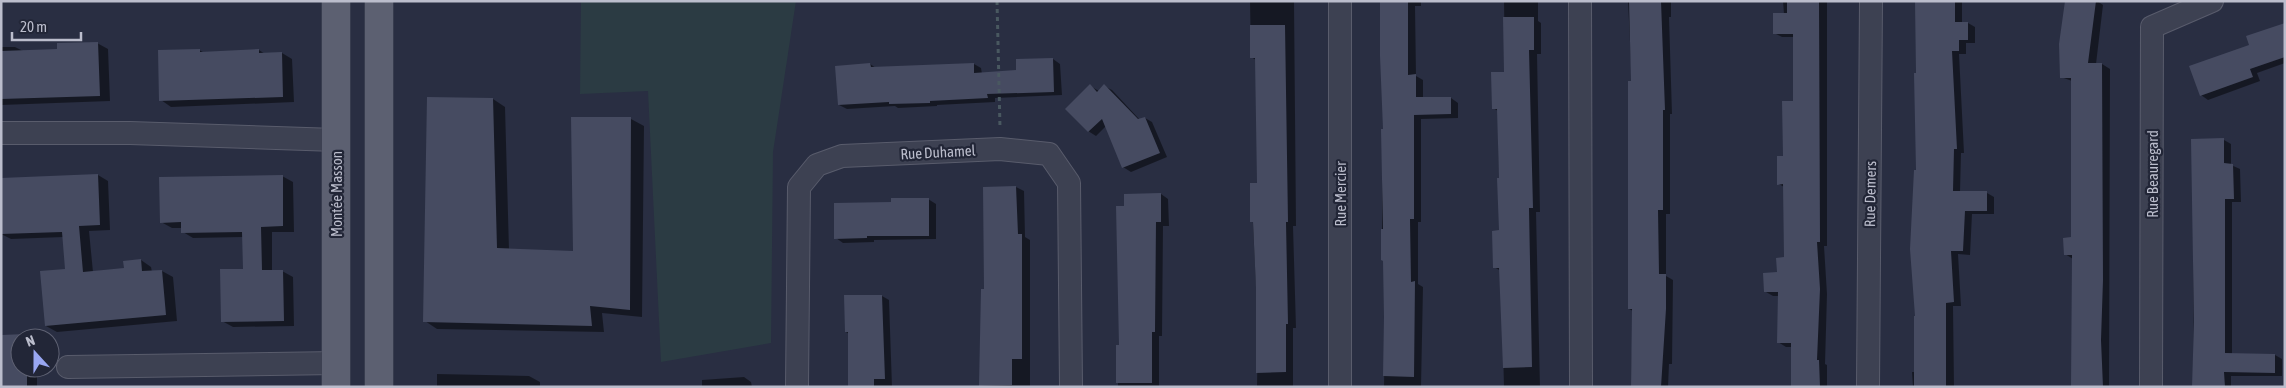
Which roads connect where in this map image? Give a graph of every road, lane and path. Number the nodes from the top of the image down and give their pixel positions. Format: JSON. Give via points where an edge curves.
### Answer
{"nodes":[{"id":1,"x":336,"y":1,"type":"edge"},
{"id":2,"x":379,"y":1,"type":"edge"},
{"id":3,"x":996,"y":1,"type":"edge"},
{"id":4,"x":1340,"y":1,"type":"edge"},
{"id":5,"x":1580,"y":1,"type":"edge"},
{"id":6,"x":1872,"y":1,"type":"edge"},
{"id":7,"x":2212,"y":1,"type":"edge"},
{"id":8,"x":1,"y":134,"type":"edge"},
{"id":9,"x":336,"y":140,"type":"junction"},
{"id":10,"x":1000,"y":149,"type":"junction"},
{"id":11,"x":68,"y":367,"type":"dead end"},
{"id":12,"x":336,"y":375,"type":"edge"},
{"id":13,"x":378,"y":387,"type":"edge"},
{"id":14,"x":797,"y":387,"type":"edge"},
{"id":15,"x":1071,"y":387,"type":"edge"},
{"id":16,"x":1340,"y":387,"type":"edge"},
{"id":17,"x":1581,"y":387,"type":"edge"},
{"id":18,"x":1868,"y":387,"type":"edge"},
{"id":19,"x":2152,"y":387,"type":"edge"}],
"edges":[{"from":1,"to":9,"type":"main road","name":"Montée Masson"},
{"from":2,"to":13,"type":"main road"},
{"from":3,"to":10,"type":"path"},
{"from":4,"to":16,"type":"street","name":"Rue Mercier"},
{"from":5,"to":17,"type":"street"},
{"from":6,"to":18,"type":"street","name":"Rue Demers"},
{"from":7,"to":19,"type":"street","name":"Rue Beauregard","via":[[2152,27]]},
{"from":8,"to":9,"type":"street","via":[[130,133]]},
{"from":9,"to":12,"type":"main road","name":"Montée Masson"},
{"from":10,"to":14,"type":"street","name":"Rue Duhamel","via":[[842,156],[817,164],[799,187]]},
{"from":10,"to":15,"type":"street","name":"Rue Duhamel","via":[[1049,154],[1069,183]]},
{"from":11,"to":12,"type":"street"}]}
